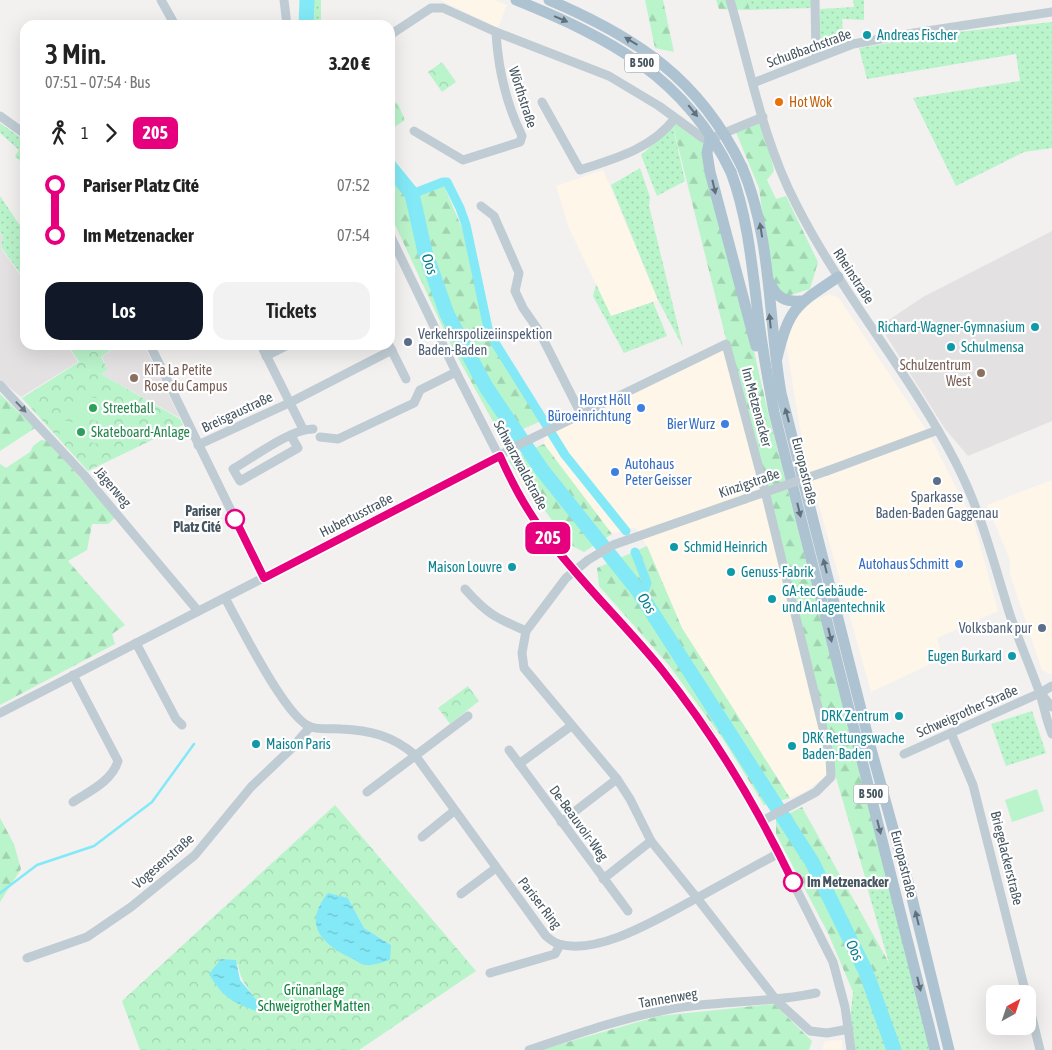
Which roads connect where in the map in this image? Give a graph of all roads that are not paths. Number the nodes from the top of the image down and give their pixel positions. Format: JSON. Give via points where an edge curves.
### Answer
{"nodes":[{"id":1,"x":284,"y":0,"type":"edge"},
{"id":2,"x":290,"y":0,"type":"edge"},
{"id":3,"x":516,"y":0,"type":"edge"},
{"id":4,"x":549,"y":0,"type":"edge"},
{"id":5,"x":730,"y":0,"type":"edge"},
{"id":6,"x":814,"y":0,"type":"edge"},
{"id":7,"x":163,"y":1,"type":"edge"},
{"id":8,"x":429,"y":4,"type":"edge"},
{"id":9,"x":1052,"y":12,"type":"edge"},
{"id":10,"x":172,"y":20,"type":"edge"},
{"id":11,"x":286,"y":20,"type":"edge"},
{"id":12,"x":288,"y":20,"type":"edge"},
{"id":13,"x":395,"y":31,"type":"edge"},
{"id":14,"x":496,"y":32,"type":"junction"},
{"id":15,"x":816,"y":58,"type":"junction"},
{"id":16,"x":754,"y":83,"type":"junction"},
{"id":17,"x":542,"y":102,"type":"dead end"},
{"id":18,"x":0,"y":116,"type":"edge"},
{"id":19,"x":763,"y":117,"type":"junction"},
{"id":20,"x":675,"y":118,"type":"junction"},
{"id":21,"x":20,"y":130,"type":"edge"},
{"id":22,"x":414,"y":131,"type":"dead end"},
{"id":23,"x":710,"y":139,"type":"junction"},
{"id":24,"x":482,"y":206,"type":"dead end"},
{"id":25,"x":395,"y":245,"type":"edge"},
{"id":26,"x":838,"y":277,"type":"junction"},
{"id":27,"x":767,"y":278,"type":"junction"},
{"id":28,"x":801,"y":301,"type":"junction"},
{"id":29,"x":726,"y":344,"type":"joint"},
{"id":30,"x":152,"y":350,"type":"edge"},
{"id":31,"x":263,"y":350,"type":"edge"},
{"id":32,"x":278,"y":350,"type":"edge"},
{"id":33,"x":385,"y":350,"type":"edge"},
{"id":34,"x":392,"y":350,"type":"edge"},
{"id":35,"x":266,"y":356,"type":"junction"},
{"id":36,"x":776,"y":364,"type":"junction"},
{"id":37,"x":456,"y":372,"type":"junction"},
{"id":38,"x":406,"y":379,"type":"dead end"},
{"id":39,"x":0,"y":385,"type":"edge"},
{"id":40,"x":289,"y":403,"type":"junction"},
{"id":41,"x":774,"y":412,"type":"junction"},
{"id":42,"x":581,"y":414,"type":"junction"},
{"id":43,"x":303,"y":429,"type":"junction"},
{"id":44,"x":313,"y":429,"type":"dead end"},
{"id":45,"x":938,"y":430,"type":"junction"},
{"id":46,"x":291,"y":436,"type":"junction"},
{"id":47,"x":320,"y":437,"type":"dead end"},
{"id":48,"x":198,"y":445,"type":"junction"},
{"id":49,"x":500,"y":456,"type":"junction"},
{"id":50,"x":575,"y":570,"type":"junction"},
{"id":51,"x":264,"y":578,"type":"junction"},
{"id":52,"x":465,"y":589,"type":"dead end"},
{"id":53,"x":225,"y":598,"type":"junction"},
{"id":54,"x":198,"y":611,"type":"junction"},
{"id":55,"x":526,"y":630,"type":"junction"},
{"id":56,"x":136,"y":643,"type":"junction"},
{"id":57,"x":73,"y":675,"type":"junction"},
{"id":58,"x":1052,"y":686,"type":"edge"},
{"id":59,"x":1052,"y":692,"type":"edge"},
{"id":60,"x":1040,"y":693,"type":"junction"},
{"id":61,"x":1052,"y":707,"type":"edge"},
{"id":62,"x":0,"y":713,"type":"edge"},
{"id":63,"x":468,"y":716,"type":"dead end"},
{"id":64,"x":182,"y":725,"type":"dead end"},
{"id":65,"x":572,"y":726,"type":"junction"},
{"id":66,"x":310,"y":727,"type":"junction"},
{"id":67,"x":952,"y":733,"type":"junction"},
{"id":68,"x":1052,"y":734,"type":"edge"},
{"id":69,"x":509,"y":750,"type":"dead end"},
{"id":70,"x":904,"y":754,"type":"dead end"},
{"id":71,"x":415,"y":755,"type":"junction"},
{"id":72,"x":519,"y":764,"type":"junction"},
{"id":73,"x":617,"y":779,"type":"junction"},
{"id":74,"x":367,"y":792,"type":"dead end"},
{"id":75,"x":73,"y":802,"type":"dead end"},
{"id":76,"x":454,"y":811,"type":"junction"},
{"id":77,"x":762,"y":821,"type":"junction"},
{"id":78,"x":561,"y":822,"type":"junction"},
{"id":79,"x":422,"y":837,"type":"dead end"},
{"id":80,"x":651,"y":841,"type":"junction"},
{"id":81,"x":779,"y":853,"type":"junction"},
{"id":82,"x":496,"y":868,"type":"junction"},
{"id":83,"x":603,"y":880,"type":"junction"},
{"id":84,"x":461,"y":894,"type":"dead end"},
{"id":85,"x":697,"y":898,"type":"junction"},
{"id":86,"x":628,"y":911,"type":"dead end"},
{"id":87,"x":560,"y":945,"type":"junction"},
{"id":88,"x":27,"y":958,"type":"dead end"},
{"id":89,"x":490,"y":973,"type":"dead end"},
{"id":90,"x":1024,"y":985,"type":"edge"},
{"id":91,"x":816,"y":993,"type":"dead end"},
{"id":92,"x":777,"y":1001,"type":"junction"},
{"id":93,"x":849,"y":1029,"type":"junction"},
{"id":94,"x":1036,"y":1034,"type":"edge"},
{"id":95,"x":529,"y":1050,"type":"edge"},
{"id":96,"x":851,"y":1050,"type":"edge"},
{"id":97,"x":935,"y":1050,"type":"edge"},
{"id":98,"x":949,"y":1050,"type":"edge"},
{"id":99,"x":1040,"y":1050,"type":"edge"}],
"edges":[{"from":1,"to":11,"type":"street"},
{"from":2,"to":12,"type":"street"},
{"from":3,"to":41,"type":"main road","name":"Europastraße","number":"B 500","one_way":true,"bridge":true,"via":[[591,33],[646,66],[675,91],[701,121],[731,172],[742,204]]},
{"from":27,"to":4,"type":"main road","name":"Europastraße","number":"B 500","one_way":true,"bridge":true,"via":[[758,215],[742,167],[711,114],[669,68],[618,34]]},
{"from":5,"to":16,"type":"street","name":"Rheinstraße"},
{"from":6,"to":15,"type":"street"},
{"from":7,"to":10,"type":"street"},
{"from":8,"to":13,"type":"street"},
{"from":8,"to":14,"type":"street"},
{"from":9,"to":15,"type":"street","name":"Schußbachstraße","via":[[853,44]]},
{"from":14,"to":20,"type":"street","via":[[610,76]]},
{"from":14,"to":22,"type":"street","name":"Wörthstraße","via":[[498,65],[513,118],[522,136],[520,142],[463,160]]},
{"from":15,"to":16,"type":"street","name":"Schußbachstraße"},
{"from":16,"to":19,"type":"street","name":"Rheinstraße"},
{"from":17,"to":20,"type":"street","name":"Wörthstraße","via":[[580,170],[626,155],[652,140]]},
{"from":18,"to":21,"type":"street"},
{"from":19,"to":23,"type":"street"},
{"from":19,"to":26,"type":"street","name":"Rheinstraße","via":[[790,193]]},
{"from":20,"to":23,"type":"street","via":[[702,138]]},
{"from":23,"to":41,"type":"main road","one_way":true,"via":[[707,152],[710,172]]},
{"from":24,"to":42,"type":"street","via":[[494,216],[519,273],[515,291],[523,308],[539,331]]},
{"from":25,"to":37,"type":"street","name":"Schwarzwaldstraße"},
{"from":26,"to":28,"type":"main road"},
{"from":26,"to":45,"type":"street","name":"Rheinstraße"},
{"from":27,"to":28,"type":"main road","via":[[780,298]]},
{"from":36,"to":27,"type":"main road","name":"Europastraße","number":"B 500","one_way":true},
{"from":28,"to":36,"type":"main road","via":[[786,322]]},
{"from":29,"to":42,"type":"street","name":"Hubertusstraße"},
{"from":29,"to":77,"type":"street","name":"Im Metzenacker","via":[[830,757],[831,777],[816,792]]},
{"from":30,"to":48,"type":"street","name":"Breisgaustraße"},
{"from":31,"to":35,"type":"street","name":"Breisgaustraße"},
{"from":32,"to":35,"type":"street"},
{"from":33,"to":40,"type":"street","name":"Breisgaustraße"},
{"from":34,"to":38,"type":"street","name":"Breisgaustraße"},
{"from":35,"to":40,"type":"street","name":"Breisgaustraße"},
{"from":98,"to":36,"type":"main road","name":"Europastraße","number":"B 500","one_way":true,"via":[[783,402]]},
{"from":37,"to":47,"type":"street","via":[[420,390],[414,403],[389,415],[338,438]]},
{"from":37,"to":49,"type":"street","name":"Schwarzwaldstraße"},
{"from":39,"to":54,"type":"street","name":"Jägerweg","one_way":true,"via":[[123,519]]},
{"from":40,"to":43,"type":"street","name":"Breisgaustraße"},
{"from":40,"to":48,"type":"street","name":"Breisgaustraße"},
{"from":41,"to":97,"type":"main road","name":"Europastraße","number":"B 500","one_way":true},
{"from":42,"to":49,"type":"street","name":"Hubertusstraße"},
{"from":43,"to":44,"type":"street"},
{"from":43,"to":46,"type":"street"},
{"from":45,"to":50,"type":"street","name":"Kinzigstraße","bridge":true,"via":[[613,544]]},
{"from":45,"to":60,"type":"street","name":"Rheinstraße","via":[[979,514],[1011,618]]},
{"from":46,"to":46,"type":"street","via":[[233,469],[240,481],[298,448]]},
{"from":48,"to":51,"type":"street","name":"Breisgaustraße"},
{"from":49,"to":50,"type":"street","name":"Schwarzwaldstraße","via":[[533,518]]},
{"from":49,"to":51,"type":"street","name":"Hubertusstraße"},
{"from":50,"to":55,"type":"street"},
{"from":50,"to":77,"type":"street","name":"Schwarzwaldstraße","via":[[686,700],[728,762]]},
{"from":51,"to":53,"type":"street","name":"Hubertusstraße"},
{"from":52,"to":55,"type":"street","via":[[498,620]]},
{"from":53,"to":54,"type":"street","name":"Hubertusstraße"},
{"from":53,"to":66,"type":"street","via":[[289,707]]},
{"from":54,"to":56,"type":"street","name":"Hubertusstraße"},
{"from":55,"to":65,"type":"street","via":[[522,653],[524,668]]},
{"from":56,"to":57,"type":"street","name":"Hubertusstraße"},
{"from":56,"to":64,"type":"street"},
{"from":57,"to":62,"type":"street","name":"Hubertusstraße"},
{"from":57,"to":75,"type":"street","via":[[118,761],[108,778]]},
{"from":58,"to":60,"type":"street"},
{"from":59,"to":60,"type":"street"},
{"from":60,"to":61,"type":"street","name":"Rheinstraße"},
{"from":60,"to":67,"type":"street","name":"Schweigrother Straße"},
{"from":60,"to":68,"type":"street","name":"Rheinstraße"},
{"from":63,"to":71,"type":"street"},
{"from":65,"to":72,"type":"street"},
{"from":65,"to":73,"type":"street"},
{"from":66,"to":71,"type":"street","name":"Pariser Ring","via":[[380,734],[400,742]]},
{"from":66,"to":88,"type":"street","name":"Vogesenstraße","via":[[251,787],[188,860],[131,907],[87,937]]},
{"from":67,"to":70,"type":"street","name":"Schweigrother Straße"},
{"from":67,"to":90,"type":"street","name":"Briegelackerstraße","via":[[974,785]]},
{"from":69,"to":72,"type":"street","name":"De-Beauvoir-Weg"},
{"from":71,"to":74,"type":"street"},
{"from":71,"to":76,"type":"street","name":"Pariser Ring"},
{"from":72,"to":78,"type":"street","name":"De-Beauvoir-Weg"},
{"from":73,"to":78,"type":"street"},
{"from":73,"to":80,"type":"street"},
{"from":76,"to":79,"type":"street"},
{"from":76,"to":82,"type":"street","name":"Pariser Ring"},
{"from":77,"to":81,"type":"street","name":"Schwarzwaldstraße"},
{"from":78,"to":83,"type":"street","name":"De-Beauvoir-Weg"},
{"from":80,"to":83,"type":"street"},
{"from":80,"to":85,"type":"street"},
{"from":81,"to":85,"type":"street","name":"Pariser Ring"},
{"from":81,"to":93,"type":"street","name":"Schwarzwaldstraße","via":[[833,962]]},
{"from":82,"to":84,"type":"street"},
{"from":82,"to":87,"type":"street","name":"Pariser Ring","via":[[546,936]]},
{"from":83,"to":86,"type":"street","name":"De-Beauvoir-Weg"},
{"from":85,"to":87,"type":"street","name":"Pariser Ring","via":[[636,929],[598,943]]},
{"from":85,"to":92,"type":"street"},
{"from":87,"to":89,"type":"street","via":[[555,954]]},
{"from":91,"to":92,"type":"street","name":"Tannenweg"},
{"from":92,"to":93,"type":"street","via":[[810,1031],[827,1033]]},
{"from":92,"to":95,"type":"street","name":"Tannenweg","via":[[734,1001],[666,1010],[614,1022]]},
{"from":93,"to":96,"type":"street","name":"Schwarzwaldstraße"},
{"from":94,"to":99,"type":"street"}]}
